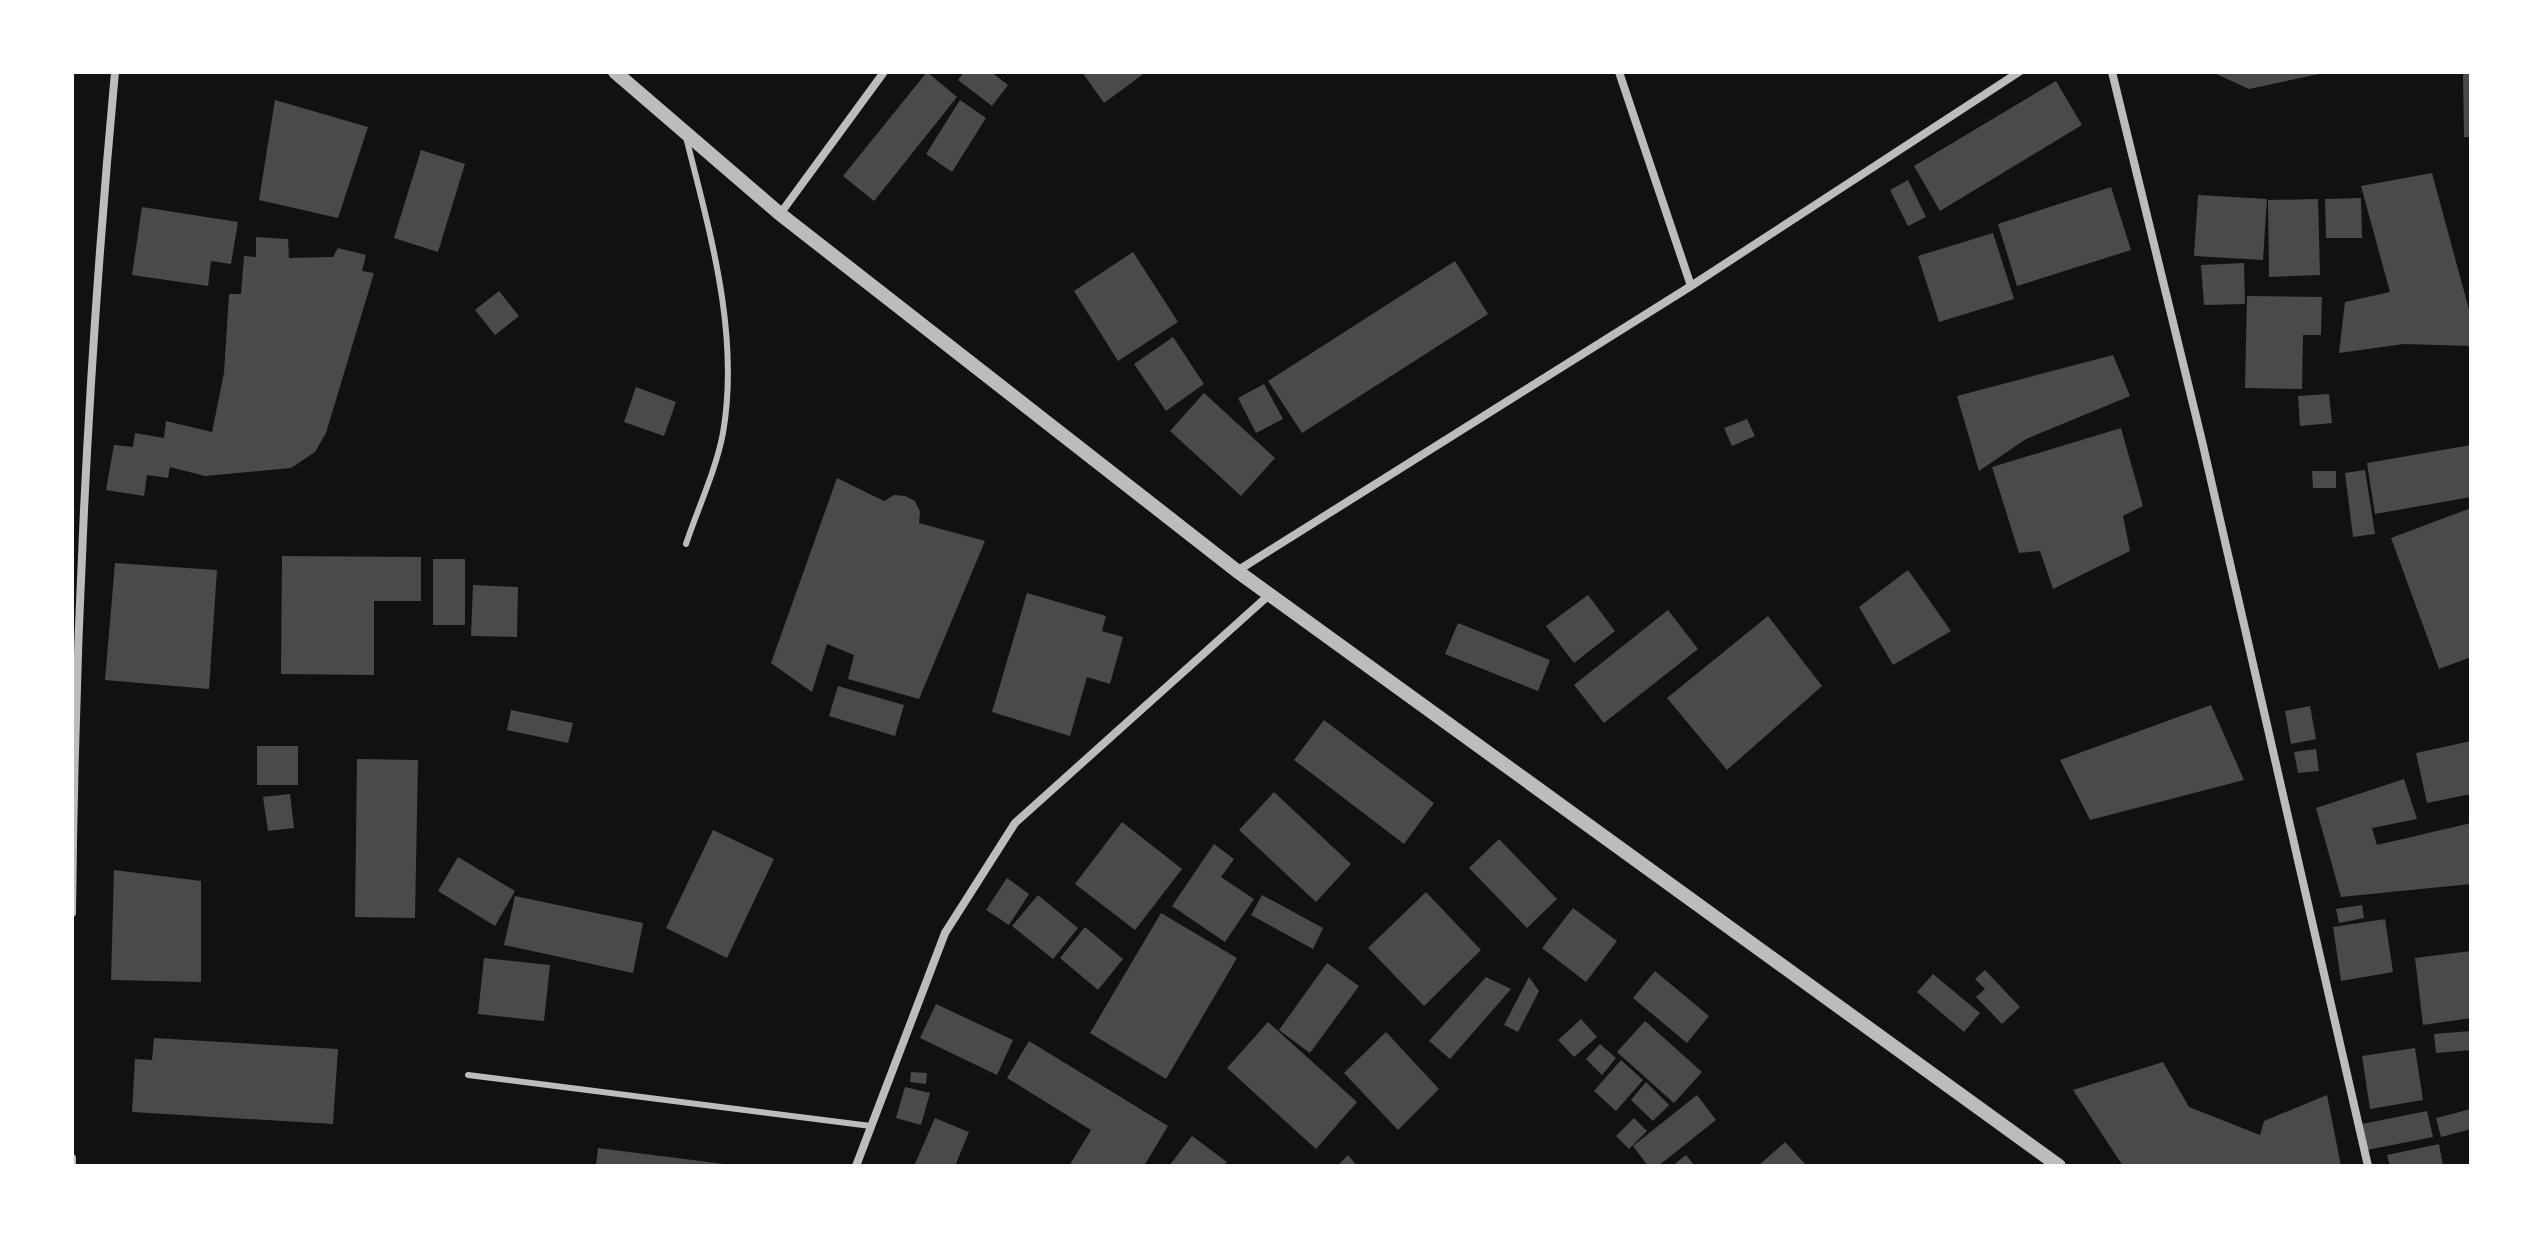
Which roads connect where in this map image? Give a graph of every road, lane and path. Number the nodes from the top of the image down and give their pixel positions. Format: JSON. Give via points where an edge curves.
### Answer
{"nodes":[{"id":1,"x":115,"y":72,"type":"edge"},
{"id":2,"x":615,"y":72,"type":"edge"},
{"id":3,"x":884,"y":72,"type":"edge"},
{"id":4,"x":1619,"y":72,"type":"edge"},
{"id":5,"x":2019,"y":72,"type":"edge"},
{"id":6,"x":2112,"y":72,"type":"edge"},
{"id":7,"x":685,"y":130,"type":"junction"},
{"id":8,"x":780,"y":214,"type":"junction"},
{"id":9,"x":1691,"y":286,"type":"junction"},
{"id":10,"x":686,"y":544,"type":"dead end"},
{"id":11,"x":1237,"y":571,"type":"junction"},
{"id":12,"x":1269,"y":595,"type":"junction"},
{"id":13,"x":72,"y":913,"type":"edge"},
{"id":14,"x":468,"y":1075,"type":"dead end"},
{"id":15,"x":871,"y":1126,"type":"junction"},
{"id":16,"x":72,"y":1158,"type":"edge"},
{"id":17,"x":72,"y":1166,"type":"edge"},
{"id":18,"x":856,"y":1166,"type":"edge"},
{"id":19,"x":2059,"y":1166,"type":"edge"},
{"id":20,"x":2368,"y":1166,"type":"edge"}],
"edges":[{"from":1,"to":13,"type":"street","via":[[89,378],[74,694]]},
{"from":2,"to":7,"type":"street"},
{"from":3,"to":8,"type":"street"},
{"from":4,"to":9,"type":"street"},
{"from":5,"to":9,"type":"street"},
{"from":6,"to":20,"type":"street"},
{"from":7,"to":8,"type":"street"},
{"from":7,"to":10,"type":"lane","via":[[713,247],[729,378],[722,436]]},
{"from":8,"to":11,"type":"street"},
{"from":9,"to":11,"type":"street"},
{"from":11,"to":12,"type":"street"},
{"from":12,"to":15,"type":"street","via":[[1015,823],[945,933]]},
{"from":12,"to":19,"type":"street"},
{"from":14,"to":15,"type":"lane"},
{"from":15,"to":18,"type":"street"},
{"from":16,"to":17,"type":"street"}]}
